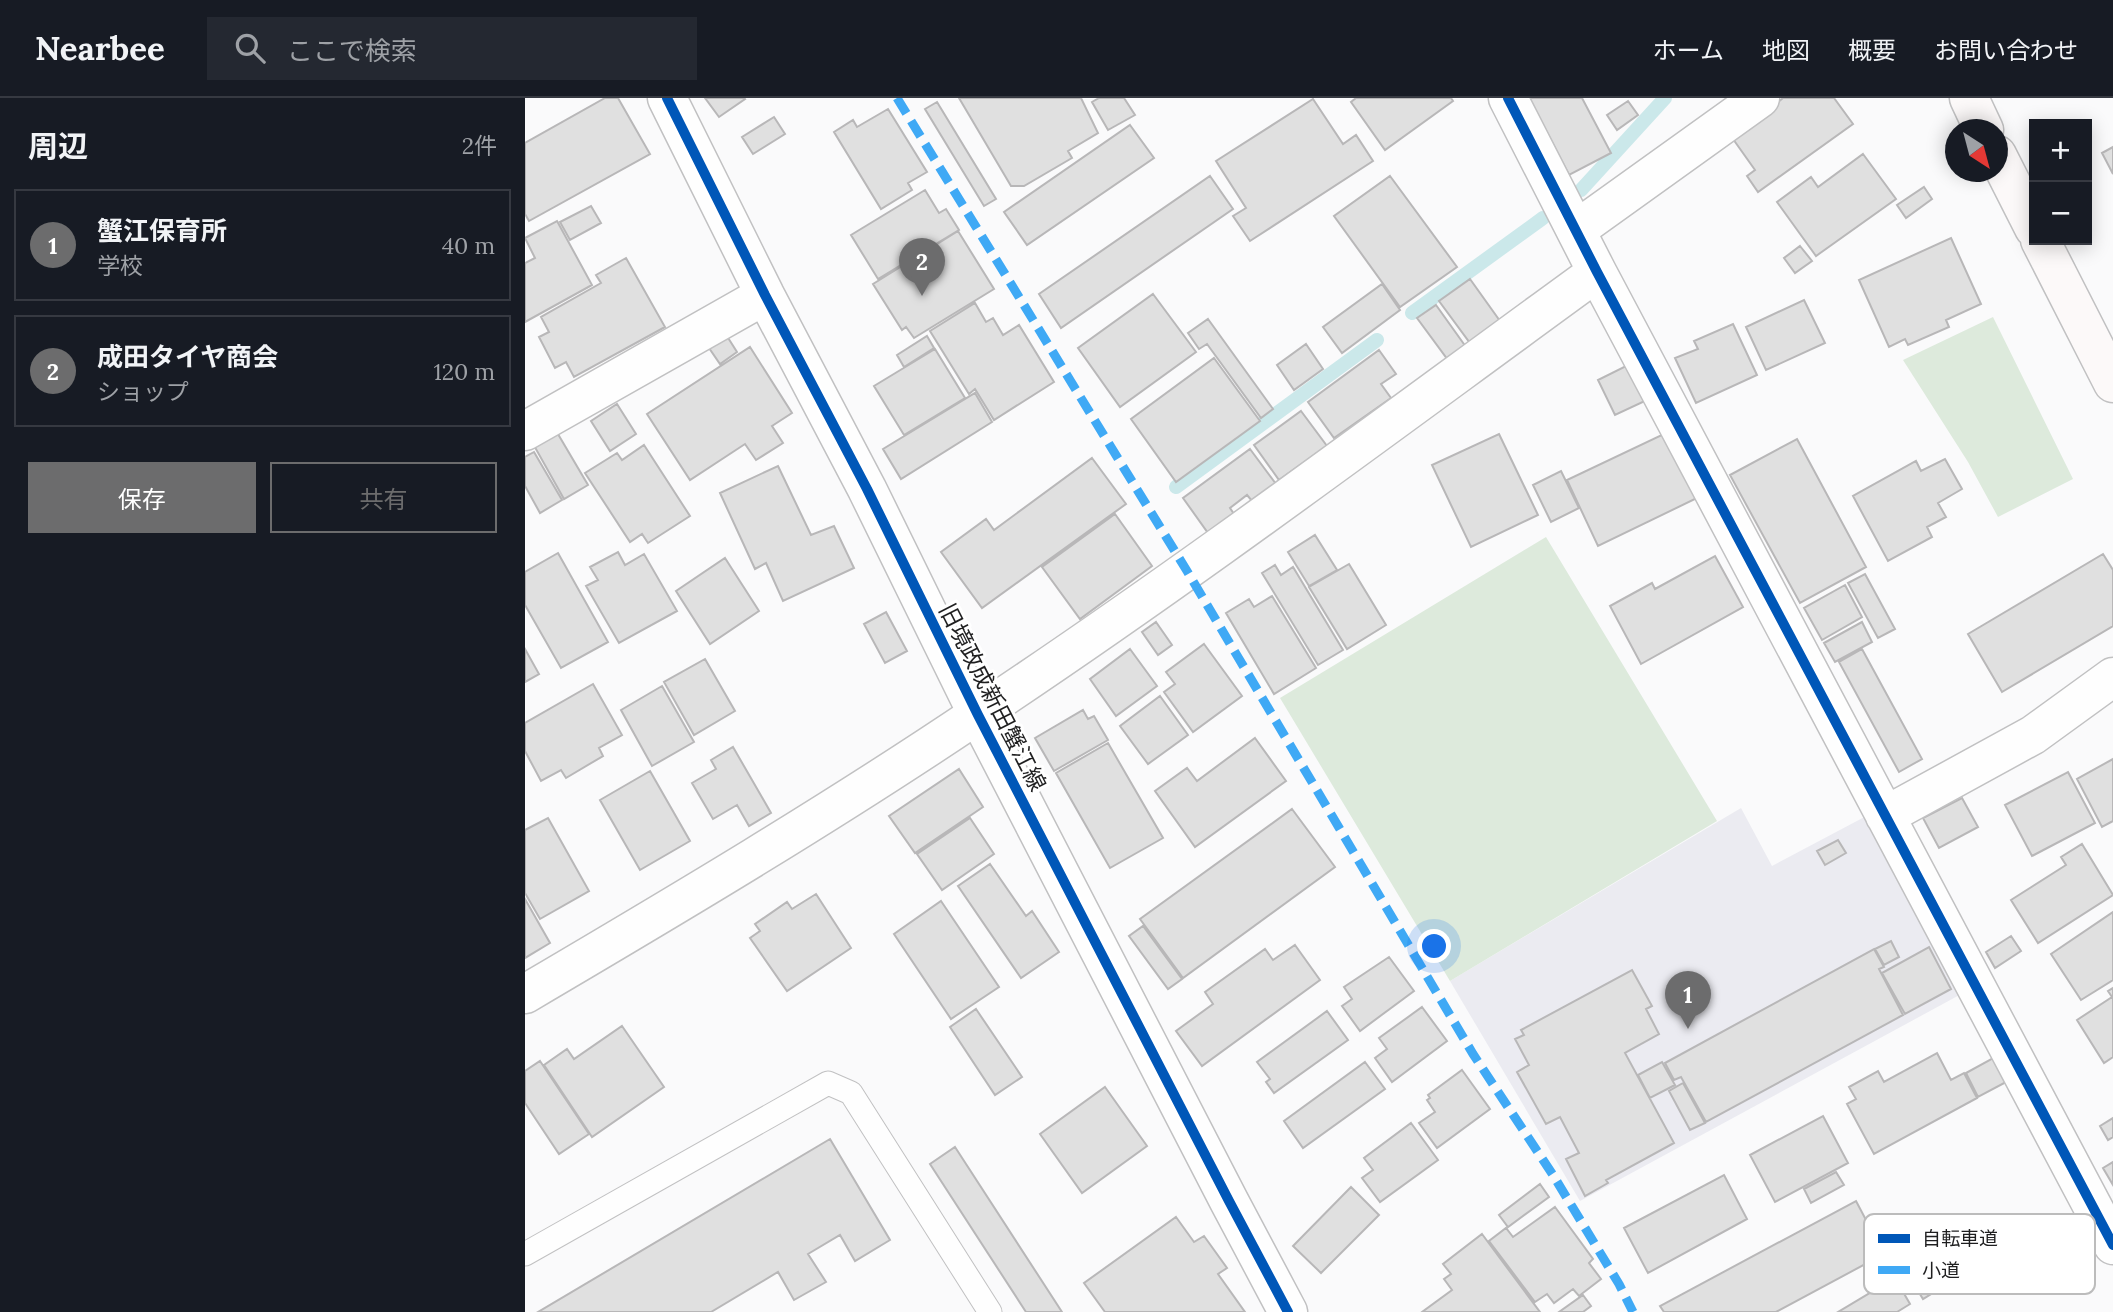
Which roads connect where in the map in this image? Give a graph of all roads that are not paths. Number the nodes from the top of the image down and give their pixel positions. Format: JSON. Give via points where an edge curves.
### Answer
{"nodes":[{"id":1,"x":667,"y":98,"type":"edge"},
{"id":2,"x":1508,"y":98,"type":"edge"},
{"id":3,"x":1760,"y":98,"type":"edge"},
{"id":4,"x":1969,"y":98,"type":"edge"},
{"id":5,"x":1980,"y":119,"type":"edge"},
{"id":6,"x":2008,"y":177,"type":"edge"},
{"id":7,"x":2029,"y":218,"type":"edge"},
{"id":8,"x":1576,"y":230,"type":"junction"},
{"id":9,"x":2043,"y":245,"type":"edge"},
{"id":10,"x":1597,"y":272,"type":"junction"},
{"id":11,"x":765,"y":295,"type":"junction"},
{"id":12,"x":2113,"y":383,"type":"edge"},
{"id":13,"x":525,"y":431,"type":"edge"},
{"id":14,"x":2113,"y":677,"type":"edge"},
{"id":15,"x":978,"y":715,"type":"junction"},
{"id":16,"x":1885,"y":816,"type":"junction"},
{"id":17,"x":525,"y":994,"type":"edge"},
{"id":18,"x":2113,"y":1245,"type":"edge"},
{"id":19,"x":525,"y":1254,"type":"edge"},
{"id":20,"x":990,"y":1312,"type":"edge"},
{"id":21,"x":1288,"y":1312,"type":"edge"}],
"edges":[{"from":1,"to":11,"type":"street","name":"旧境政成新田蟹江線"},
{"from":2,"to":8,"type":"street"},
{"from":3,"to":8,"type":"street"},
{"from":4,"to":5,"type":"main road"},
{"from":6,"to":7,"type":"main road"},
{"from":8,"to":10,"type":"street"},
{"from":9,"to":12,"type":"main road"},
{"from":10,"to":15,"type":"street","via":[[1187,571]]},
{"from":10,"to":16,"type":"street"},
{"from":11,"to":13,"type":"street"},
{"from":11,"to":15,"type":"street","name":"旧境政成新田蟹江線"},
{"from":14,"to":16,"type":"street","via":[[2033,735]]},
{"from":15,"to":17,"type":"street"},
{"from":15,"to":21,"type":"street","name":"旧境政成新田蟹江線"},
{"from":16,"to":18,"type":"street"},
{"from":19,"to":20,"type":"lane","via":[[828,1083],[851,1093]]}]}
